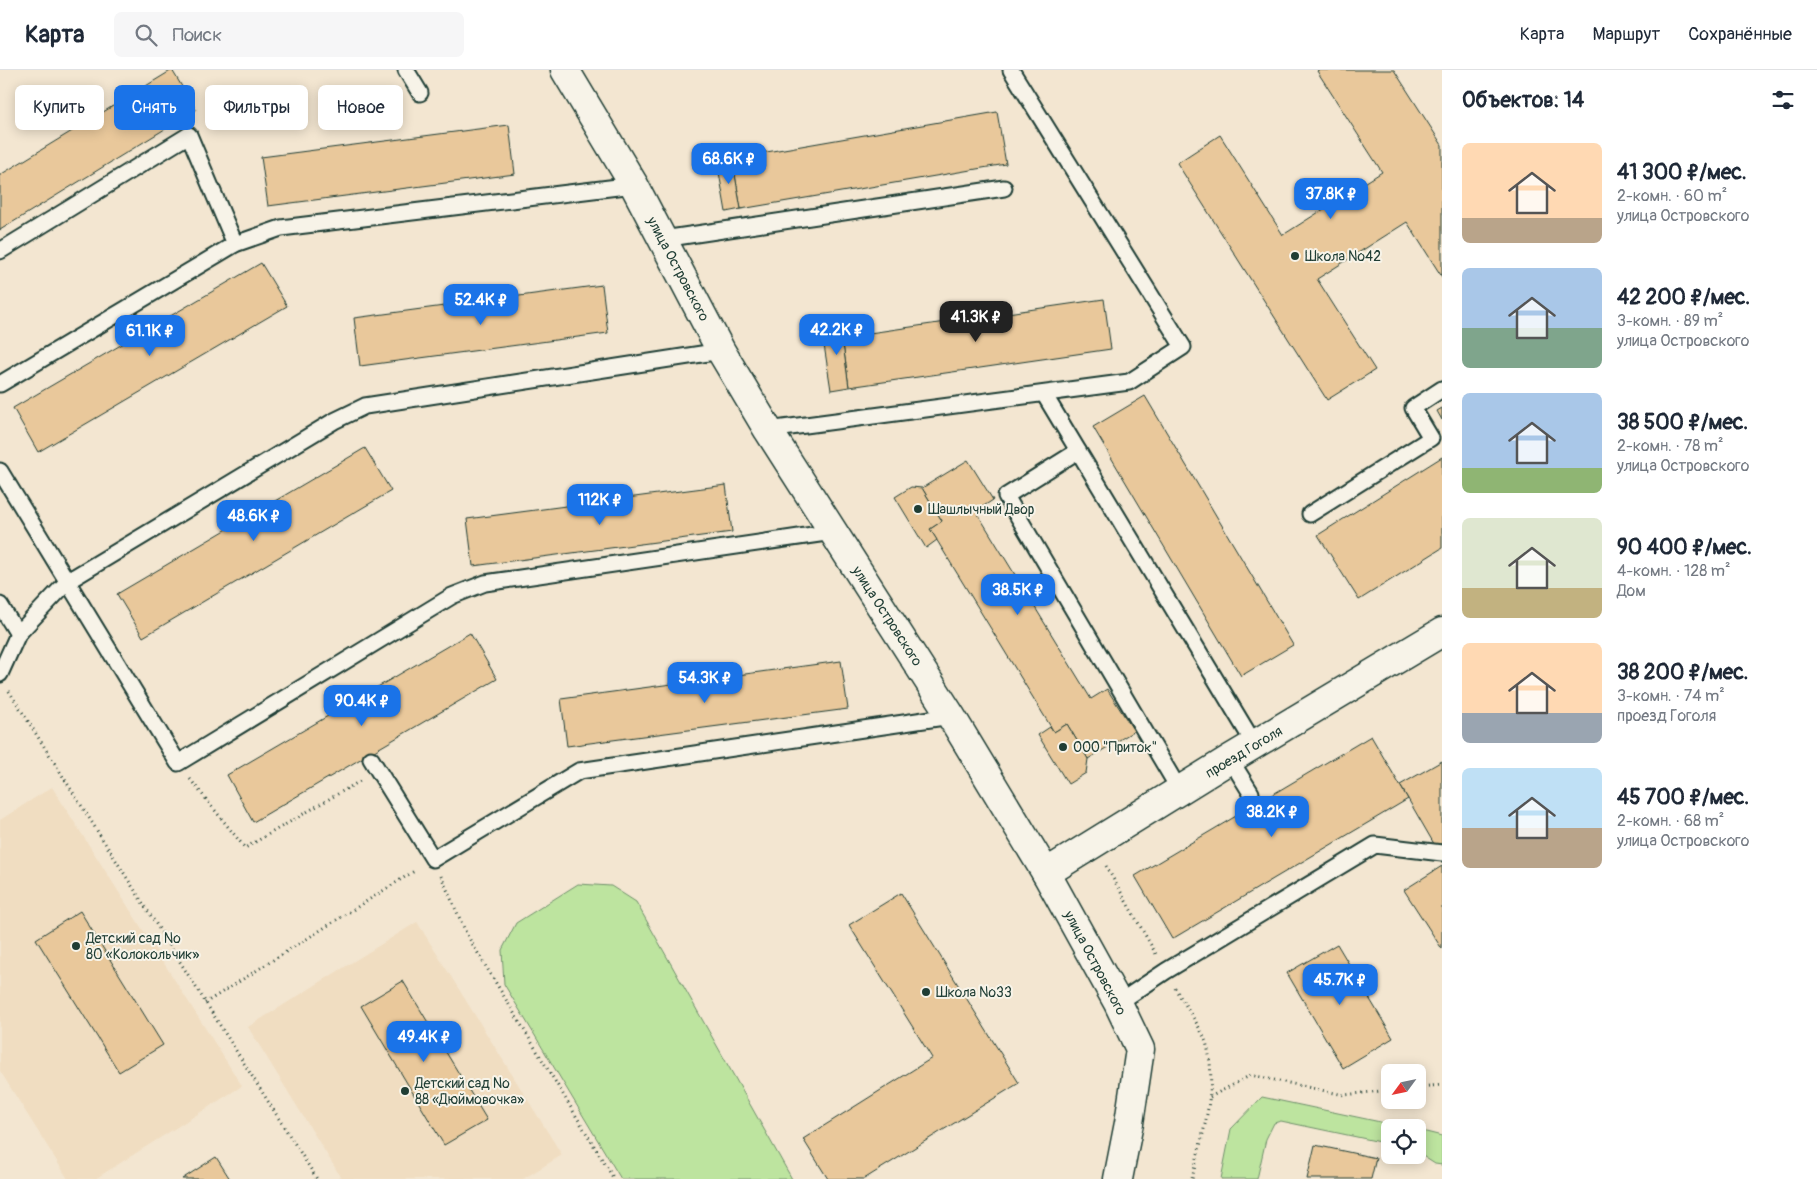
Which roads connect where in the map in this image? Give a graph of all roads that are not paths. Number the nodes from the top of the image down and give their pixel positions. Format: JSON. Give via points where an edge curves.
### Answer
{"nodes":[{"id":1,"x":406,"y":70,"type":"edge"},
{"id":2,"x":565,"y":70,"type":"edge"},
{"id":3,"x":1011,"y":70,"type":"edge"},
{"id":4,"x":420,"y":93,"type":"dead end"},
{"id":5,"x":634,"y":185,"type":"junction"},
{"id":6,"x":1004,"y":188,"type":"dead end"},
{"id":7,"x":663,"y":239,"type":"junction"},
{"id":8,"x":235,"y":244,"type":"junction"},
{"id":9,"x":0,"y":251,"type":"edge"},
{"id":10,"x":721,"y":351,"type":"junction"},
{"id":11,"x":0,"y":384,"type":"edge"},
{"id":12,"x":1442,"y":389,"type":"edge"},
{"id":13,"x":1044,"y":394,"type":"junction"},
{"id":14,"x":768,"y":430,"type":"junction"},
{"id":15,"x":1078,"y":450,"type":"junction"},
{"id":16,"x":0,"y":471,"type":"edge"},
{"id":17,"x":1310,"y":514,"type":"dead end"},
{"id":18,"x":833,"y":532,"type":"junction"},
{"id":19,"x":68,"y":581,"type":"junction"},
{"id":20,"x":0,"y":605,"type":"edge"},
{"id":21,"x":1442,"y":632,"type":"edge"},
{"id":22,"x":18,"y":634,"type":"junction"},
{"id":23,"x":3,"y":680,"type":"edge"},
{"id":24,"x":950,"y":716,"type":"junction"},
{"id":25,"x":1255,"y":745,"type":"junction"},
{"id":26,"x":1230,"y":759,"type":"junction"},
{"id":27,"x":374,"y":765,"type":"road end"},
{"id":28,"x":1180,"y":790,"type":"junction"},
{"id":29,"x":1251,"y":793,"type":"dead end"},
{"id":30,"x":1442,"y":853,"type":"edge"},
{"id":31,"x":1046,"y":874,"type":"junction"},
{"id":32,"x":1118,"y":1003,"type":"junction"},
{"id":33,"x":1118,"y":1179,"type":"edge"}],
"edges":[{"from":1,"to":4,"type":"lane"},
{"from":2,"to":5,"type":"street","name":"улица Островского"},
{"from":3,"to":13,"type":"lane","via":[[1183,347],[1129,382]]},
{"from":5,"to":7,"type":"street","name":"улица Островского"},
{"from":5,"to":8,"type":"lane","via":[[281,228]]},
{"from":6,"to":7,"type":"lane"},
{"from":7,"to":10,"type":"street","name":"улица Островского"},
{"from":8,"to":9,"type":"lane","via":[[190,135]]},
{"from":8,"to":11,"type":"lane"},
{"from":10,"to":14,"type":"street","name":"улица Островского"},
{"from":10,"to":19,"type":"lane","via":[[365,406],[334,421]]},
{"from":12,"to":17,"type":"lane","via":[[1413,408],[1431,438]]},
{"from":13,"to":14,"type":"lane"},
{"from":13,"to":15,"type":"lane"},
{"from":14,"to":18,"type":"street","name":"улица Островского"},
{"from":15,"to":25,"type":"lane"},
{"from":15,"to":28,"type":"lane","via":[[1006,496]]},
{"from":16,"to":19,"type":"lane"},
{"from":18,"to":19,"type":"lane","via":[[485,583],[452,596],[178,763]]},
{"from":18,"to":24,"type":"street","name":"улица Островского"},
{"from":19,"to":22,"type":"lane"},
{"from":20,"to":22,"type":"lane"},
{"from":21,"to":25,"type":"street","name":"проезд Гоголя"},
{"from":22,"to":23,"type":"lane"},
{"from":24,"to":27,"type":"lane","via":[[578,771],[433,859]]},
{"from":24,"to":31,"type":"street","name":"улица Островского"},
{"from":25,"to":26,"type":"street","name":"проезд Гоголя"},
{"from":26,"to":28,"type":"street","name":"проезд Гоголя"},
{"from":26,"to":29,"type":"lane"},
{"from":28,"to":31,"type":"street","name":"проезд Гоголя"},
{"from":30,"to":32,"type":"lane","via":[[1375,845]]},
{"from":31,"to":32,"type":"street","name":"улица Островского"},
{"from":32,"to":33,"type":"street","name":"улица Островского","via":[[1140,1050]]}]}
